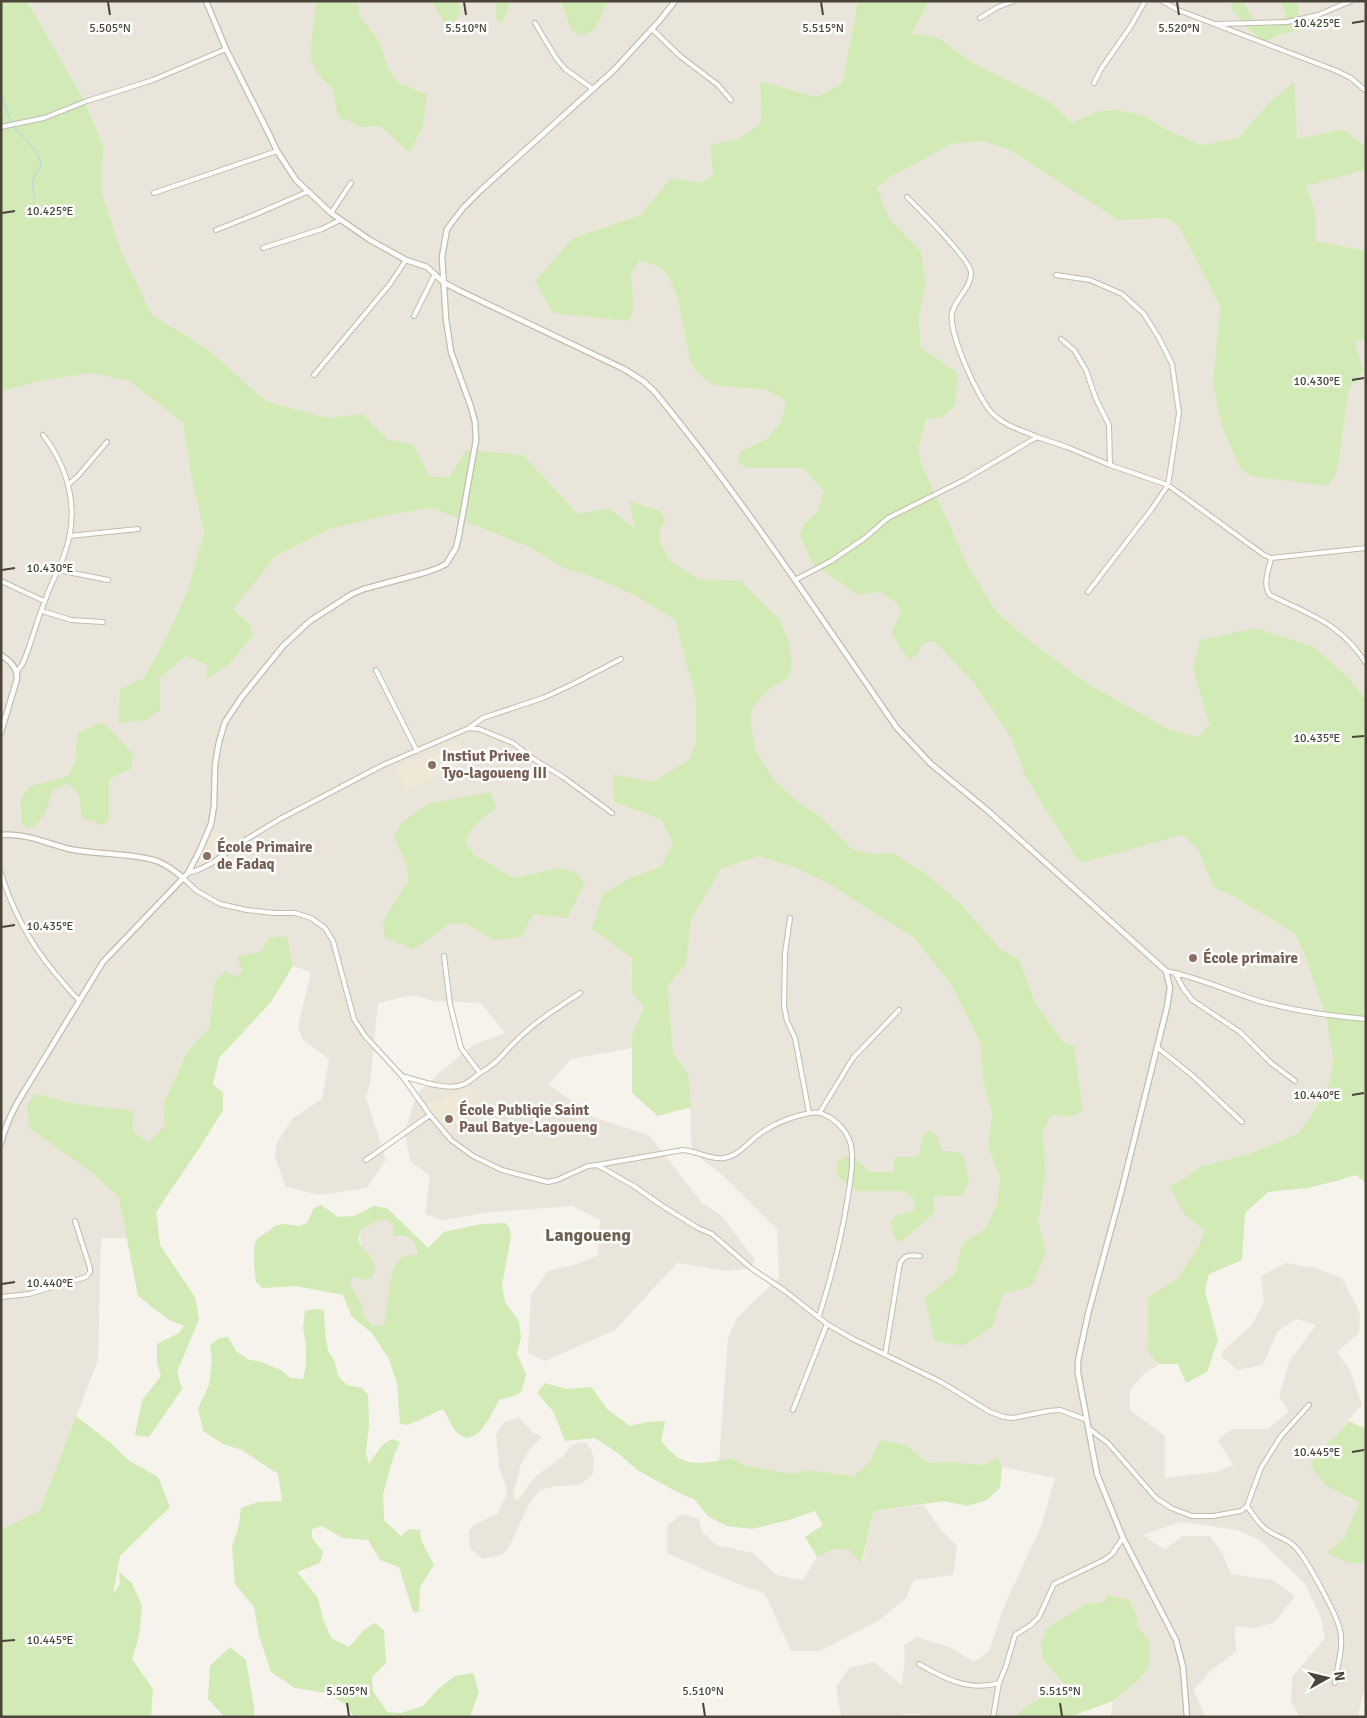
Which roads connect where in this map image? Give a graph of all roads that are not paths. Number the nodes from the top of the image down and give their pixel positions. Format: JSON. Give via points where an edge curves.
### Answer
{"nodes":[{"id":1,"x":206,"y":1,"type":"edge"},
{"id":2,"x":675,"y":1,"type":"edge"},
{"id":3,"x":1014,"y":1,"type":"edge"},
{"id":4,"x":1145,"y":1,"type":"edge"},
{"id":5,"x":1162,"y":1,"type":"edge"},
{"id":6,"x":1350,"y":1,"type":"edge"},
{"id":7,"x":980,"y":18,"type":"dead end"},
{"id":8,"x":535,"y":24,"type":"dead end"},
{"id":9,"x":1214,"y":25,"type":"junction"},
{"id":10,"x":652,"y":29,"type":"junction"},
{"id":11,"x":226,"y":49,"type":"junction"},
{"id":12,"x":1094,"y":83,"type":"dead end"},
{"id":13,"x":593,"y":89,"type":"junction"},
{"id":14,"x":1366,"y":91,"type":"edge"},
{"id":15,"x":731,"y":100,"type":"dead end"},
{"id":16,"x":1,"y":127,"type":"edge"},
{"id":17,"x":277,"y":151,"type":"junction"},
{"id":18,"x":351,"y":183,"type":"dead end"},
{"id":19,"x":307,"y":192,"type":"junction"},
{"id":20,"x":154,"y":193,"type":"dead end"},
{"id":21,"x":907,"y":197,"type":"dead end"},
{"id":22,"x":331,"y":213,"type":"junction"},
{"id":23,"x":340,"y":220,"type":"junction"},
{"id":24,"x":216,"y":230,"type":"dead end"},
{"id":25,"x":264,"y":248,"type":"dead end"},
{"id":26,"x":406,"y":260,"type":"junction"},
{"id":27,"x":435,"y":274,"type":"junction"},
{"id":28,"x":1056,"y":275,"type":"dead end"},
{"id":29,"x":444,"y":282,"type":"junction"},
{"id":30,"x":414,"y":316,"type":"dead end"},
{"id":31,"x":1061,"y":339,"type":"dead end"},
{"id":32,"x":314,"y":375,"type":"dead end"},
{"id":33,"x":43,"y":435,"type":"dead end"},
{"id":34,"x":1037,"y":437,"type":"junction"},
{"id":35,"x":108,"y":442,"type":"dead end"},
{"id":36,"x":1110,"y":465,"type":"junction"},
{"id":37,"x":69,"y":484,"type":"junction"},
{"id":38,"x":1168,"y":485,"type":"junction"},
{"id":39,"x":138,"y":529,"type":"dead end"},
{"id":40,"x":69,"y":536,"type":"junction"},
{"id":41,"x":1366,"y":548,"type":"edge"},
{"id":42,"x":1271,"y":558,"type":"junction"},
{"id":43,"x":58,"y":570,"type":"junction"},
{"id":44,"x":108,"y":580,"type":"dead end"},
{"id":45,"x":795,"y":580,"type":"junction"},
{"id":46,"x":1,"y":581,"type":"edge"},
{"id":47,"x":1088,"y":592,"type":"dead end"},
{"id":48,"x":44,"y":601,"type":"junction"},
{"id":49,"x":42,"y":610,"type":"junction"},
{"id":50,"x":103,"y":622,"type":"dead end"},
{"id":51,"x":1,"y":655,"type":"edge"},
{"id":52,"x":621,"y":659,"type":"dead end"},
{"id":53,"x":1366,"y":662,"type":"edge"},
{"id":54,"x":376,"y":670,"type":"dead end"},
{"id":55,"x":17,"y":672,"type":"junction"},
{"id":56,"x":2,"y":726,"type":"edge"},
{"id":57,"x":469,"y":728,"type":"junction"},
{"id":58,"x":1,"y":732,"type":"edge"},
{"id":59,"x":417,"y":752,"type":"junction"},
{"id":60,"x":612,"y":813,"type":"dead end"},
{"id":61,"x":1,"y":836,"type":"edge"},
{"id":62,"x":1,"y":873,"type":"edge"},
{"id":63,"x":188,"y":873,"type":"junction"},
{"id":64,"x":183,"y":878,"type":"junction"},
{"id":65,"x":790,"y":918,"type":"dead end"},
{"id":66,"x":444,"y":956,"type":"dead end"},
{"id":67,"x":1166,"y":971,"type":"junction"},
{"id":68,"x":1175,"y":973,"type":"junction"},
{"id":69,"x":580,"y":993,"type":"dead end"},
{"id":70,"x":80,"y":1001,"type":"junction"},
{"id":71,"x":899,"y":1010,"type":"dead end"},
{"id":72,"x":1366,"y":1019,"type":"edge"},
{"id":73,"x":1158,"y":1048,"type":"junction"},
{"id":74,"x":480,"y":1072,"type":"junction"},
{"id":75,"x":402,"y":1076,"type":"junction"},
{"id":76,"x":1295,"y":1081,"type":"dead end"},
{"id":77,"x":820,"y":1112,"type":"junction"},
{"id":78,"x":809,"y":1113,"type":"junction"},
{"id":79,"x":430,"y":1115,"type":"junction"},
{"id":80,"x":1242,"y":1122,"type":"dead end"},
{"id":81,"x":1,"y":1143,"type":"edge"},
{"id":82,"x":366,"y":1160,"type":"dead end"},
{"id":83,"x":597,"y":1165,"type":"junction"},
{"id":84,"x":76,"y":1221,"type":"dead end"},
{"id":85,"x":920,"y":1256,"type":"dead end"},
{"id":86,"x":1,"y":1297,"type":"edge"},
{"id":87,"x":819,"y":1316,"type":"junction"},
{"id":88,"x":828,"y":1324,"type":"junction"},
{"id":89,"x":885,"y":1354,"type":"junction"},
{"id":90,"x":1309,"y":1405,"type":"dead end"},
{"id":91,"x":793,"y":1410,"type":"dead end"},
{"id":92,"x":1087,"y":1420,"type":"junction"},
{"id":93,"x":1088,"y":1428,"type":"junction"},
{"id":94,"x":1247,"y":1506,"type":"junction"},
{"id":95,"x":1124,"y":1538,"type":"junction"},
{"id":96,"x":919,"y":1664,"type":"dead end"},
{"id":97,"x":999,"y":1683,"type":"junction"},
{"id":98,"x":1335,"y":1683,"type":"dead end"},
{"id":99,"x":993,"y":1717,"type":"edge"},
{"id":100,"x":1187,"y":1717,"type":"edge"}],
"edges":[{"from":1,"to":11,"type":"street"},
{"from":2,"to":10,"type":"street"},
{"from":3,"to":7,"type":"street"},
{"from":4,"to":12,"type":"street"},
{"from":5,"to":9,"type":"street"},
{"from":6,"to":9,"type":"street","via":[[1318,15],[1288,22]]},
{"from":8,"to":13,"type":"street","via":[[565,69]]},
{"from":9,"to":14,"type":"street","via":[[1337,71]]},
{"from":10,"to":13,"type":"street"},
{"from":10,"to":15,"type":"street"},
{"from":11,"to":16,"type":"street","via":[[153,80],[44,118]]},
{"from":11,"to":17,"type":"street"},
{"from":13,"to":29,"type":"street","via":[[462,208],[447,229],[444,240]]},
{"from":17,"to":19,"type":"street"},
{"from":17,"to":20,"type":"street"},
{"from":18,"to":22,"type":"street"},
{"from":19,"to":22,"type":"street"},
{"from":19,"to":24,"type":"street"},
{"from":21,"to":34,"type":"street","via":[[941,232],[971,271],[970,281],[952,314],[952,326],[982,398],[1004,423]]},
{"from":22,"to":23,"type":"street"},
{"from":23,"to":25,"type":"street"},
{"from":23,"to":26,"type":"street"},
{"from":26,"to":27,"type":"street","via":[[427,267]]},
{"from":26,"to":32,"type":"street"},
{"from":27,"to":29,"type":"street"},
{"from":27,"to":30,"type":"street"},
{"from":28,"to":38,"type":"street","via":[[1090,280],[1122,294],[1144,314],[1159,338],[1172,364],[1179,413]]},
{"from":29,"to":45,"type":"street","via":[[643,381],[667,406]]},
{"from":29,"to":63,"type":"street","via":[[451,352],[471,407],[475,431],[473,460],[456,548],[446,564],[438,568],[352,594],[310,621],[283,646],[225,722],[215,765],[211,824]]},
{"from":31,"to":36,"type":"street","via":[[1074,350],[1086,370],[1109,425]]},
{"from":33,"to":37,"type":"street","via":[[54,449]]},
{"from":34,"to":36,"type":"street"},
{"from":34,"to":45,"type":"street","via":[[964,480],[888,518],[831,561]]},
{"from":35,"to":37,"type":"street"},
{"from":36,"to":38,"type":"street"},
{"from":37,"to":40,"type":"street","via":[[72,505]]},
{"from":38,"to":42,"type":"street"},
{"from":38,"to":47,"type":"street"},
{"from":39,"to":40,"type":"street"},
{"from":40,"to":43,"type":"street"},
{"from":41,"to":42,"type":"street"},
{"from":42,"to":53,"type":"street","via":[[1266,583],[1270,595],[1316,616],[1341,633]]},
{"from":43,"to":44,"type":"street"},
{"from":43,"to":48,"type":"street"},
{"from":45,"to":67,"type":"street","via":[[897,728],[912,744]]},
{"from":46,"to":48,"type":"street"},
{"from":48,"to":49,"type":"street"},
{"from":49,"to":50,"type":"street","via":[[76,621]]},
{"from":49,"to":55,"type":"street","via":[[26,657]]},
{"from":51,"to":55,"type":"street"},
{"from":52,"to":57,"type":"street","via":[[543,698],[484,718]]},
{"from":54,"to":59,"type":"street"},
{"from":55,"to":56,"type":"street"},
{"from":56,"to":58,"type":"street"},
{"from":57,"to":59,"type":"street"},
{"from":57,"to":60,"type":"street","via":[[513,743]]},
{"from":59,"to":63,"type":"street","via":[[326,794],[237,844],[212,863]]},
{"from":61,"to":64,"type":"street","via":[[30,836],[69,848],[156,861]]},
{"from":62,"to":70,"type":"street","via":[[19,918],[47,964]]},
{"from":63,"to":64,"type":"street"},
{"from":64,"to":70,"type":"street","via":[[103,962]]},
{"from":64,"to":75,"type":"street","via":[[197,891],[220,904],[247,910],[295,913],[311,918],[324,928],[333,941],[354,1019],[365,1036]]},
{"from":65,"to":78,"type":"street","via":[[785,953],[784,1006],[795,1038]]},
{"from":66,"to":74,"type":"street","via":[[450,1004],[461,1048]]},
{"from":67,"to":68,"type":"street"},
{"from":67,"to":73,"type":"street","via":[[1170,988]]},
{"from":68,"to":72,"type":"street","via":[[1294,1010]]},
{"from":68,"to":76,"type":"street","via":[[1192,1000],[1228,1022]]},
{"from":69,"to":74,"type":"street","via":[[545,1016],[501,1058]]},
{"from":70,"to":81,"type":"street","via":[[14,1106]]},
{"from":71,"to":77,"type":"street","via":[[853,1058]]},
{"from":73,"to":80,"type":"street"},
{"from":73,"to":92,"type":"street","via":[[1078,1361]]},
{"from":74,"to":75,"type":"street","via":[[464,1085],[456,1087],[433,1085]]},
{"from":75,"to":79,"type":"street"},
{"from":77,"to":78,"type":"street"},
{"from":77,"to":87,"type":"street","via":[[840,1124],[847,1134],[851,1146],[851,1178],[833,1274]]},
{"from":78,"to":83,"type":"street","via":[[762,1132],[726,1158],[683,1150]]},
{"from":79,"to":82,"type":"street"},
{"from":79,"to":83,"type":"street","via":[[451,1140],[473,1156],[502,1170],[548,1182]]},
{"from":83,"to":87,"type":"street","via":[[712,1234],[751,1268]]},
{"from":84,"to":86,"type":"street","via":[[90,1268],[86,1277],[29,1294]]},
{"from":85,"to":89,"type":"street","via":[[909,1255],[900,1263]]},
{"from":87,"to":88,"type":"street"},
{"from":88,"to":89,"type":"street"},
{"from":88,"to":91,"type":"street"},
{"from":89,"to":92,"type":"street","via":[[1004,1417],[1060,1410]]},
{"from":90,"to":94,"type":"street","via":[[1280,1436],[1261,1468]]},
{"from":92,"to":93,"type":"street"},
{"from":93,"to":94,"type":"street","via":[[1108,1443],[1156,1498],[1171,1508],[1192,1516],[1213,1516],[1241,1511]]},
{"from":93,"to":95,"type":"street","via":[[1097,1474]]},
{"from":94,"to":98,"type":"street","via":[[1270,1533],[1298,1549],[1327,1601],[1340,1629]]},
{"from":95,"to":97,"type":"street","via":[[1104,1560],[1054,1584],[1039,1617],[1015,1636]]},
{"from":95,"to":100,"type":"street","via":[[1176,1640],[1183,1667]]},
{"from":96,"to":97,"type":"street","via":[[939,1676],[977,1687]]},
{"from":97,"to":99,"type":"street"}]}
